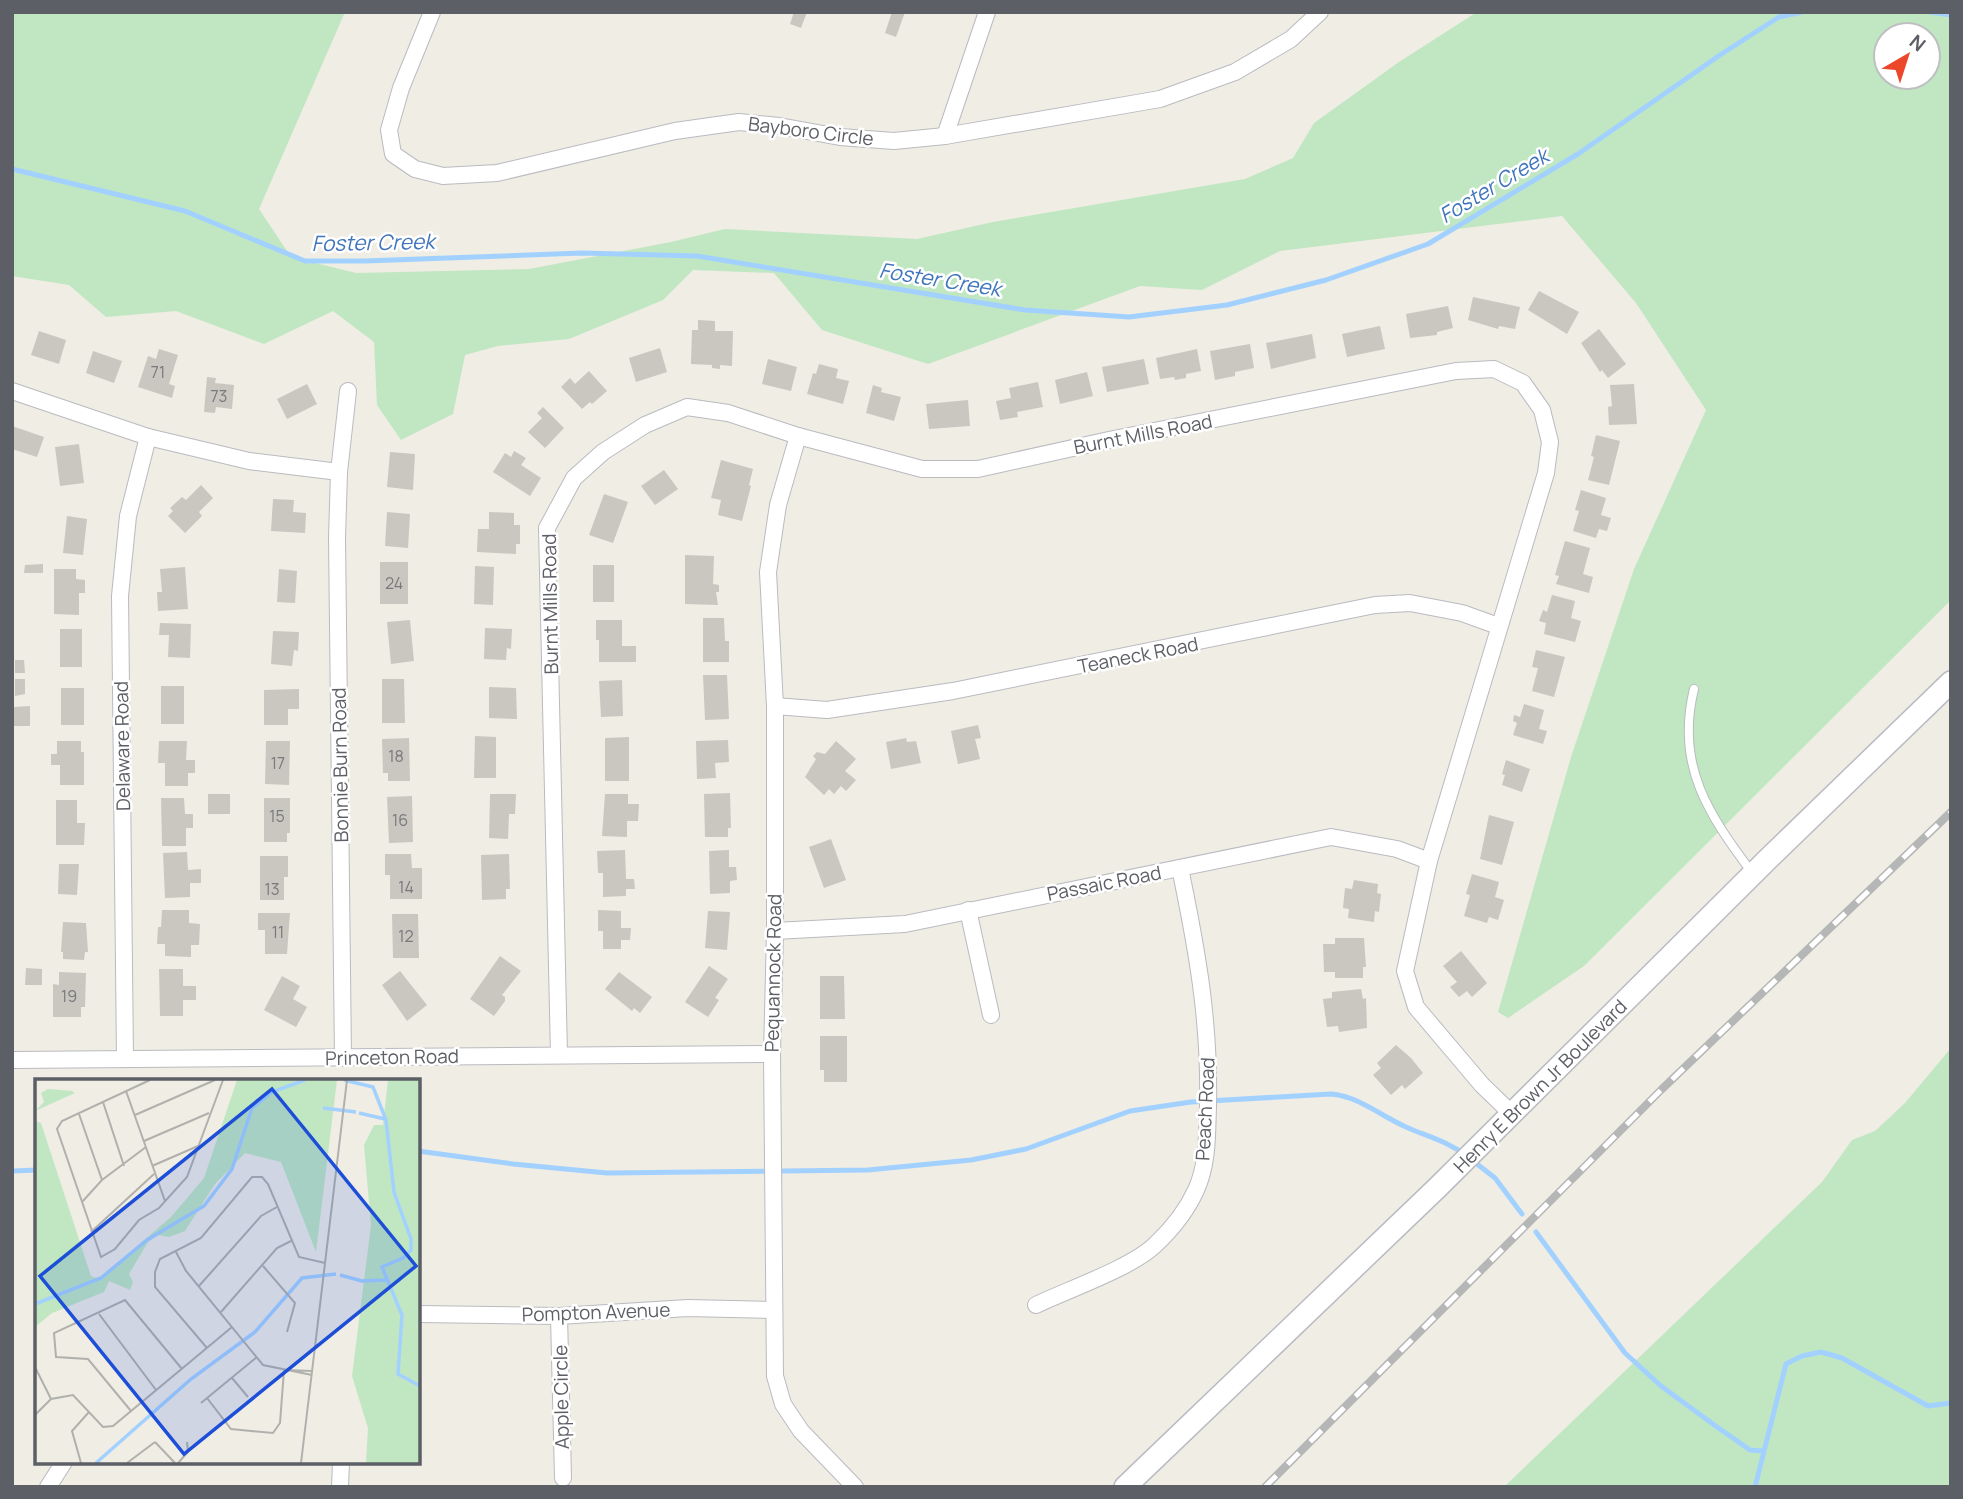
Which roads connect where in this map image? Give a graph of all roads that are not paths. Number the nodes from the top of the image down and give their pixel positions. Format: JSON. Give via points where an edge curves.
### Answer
{"nodes":[{"id":1,"x":432,"y":12,"type":"edge"},
{"id":2,"x":986,"y":12,"type":"edge"},
{"id":3,"x":1320,"y":12,"type":"edge"},
{"id":4,"x":946,"y":136,"type":"junction"},
{"id":5,"x":12,"y":391,"type":"edge"},
{"id":6,"x":348,"y":391,"type":"dead end"},
{"id":7,"x":148,"y":436,"type":"junction"},
{"id":8,"x":799,"y":436,"type":"junction"},
{"id":9,"x":339,"y":472,"type":"junction"},
{"id":10,"x":1498,"y":626,"type":"junction"},
{"id":11,"x":1951,"y":682,"type":"edge"},
{"id":12,"x":1694,"y":689,"type":"dead end"},
{"id":13,"x":775,"y":706,"type":"junction"},
{"id":14,"x":1430,"y":861,"type":"junction"},
{"id":15,"x":1180,"y":868,"type":"junction"},
{"id":16,"x":1752,"y":874,"type":"junction"},
{"id":17,"x":968,"y":911,"type":"junction"},
{"id":18,"x":775,"y":930,"type":"junction"},
{"id":19,"x":991,"y":1015,"type":"dead end"},
{"id":20,"x":772,"y":1054,"type":"junction"},
{"id":21,"x":559,"y":1055,"type":"junction"},
{"id":22,"x":343,"y":1058,"type":"junction"},
{"id":23,"x":125,"y":1059,"type":"junction"},
{"id":24,"x":12,"y":1060,"type":"edge"},
{"id":25,"x":1511,"y":1114,"type":"junction"},
{"id":26,"x":1036,"y":1305,"type":"dead end"},
{"id":27,"x":774,"y":1310,"type":"junction"},
{"id":28,"x":420,"y":1314,"type":"edge"},
{"id":29,"x":559,"y":1316,"type":"junction"},
{"id":30,"x":63,"y":1464,"type":"edge"},
{"id":31,"x":341,"y":1464,"type":"edge"},
{"id":32,"x":563,"y":1478,"type":"dead end"},
{"id":33,"x":48,"y":1487,"type":"edge"},
{"id":34,"x":340,"y":1487,"type":"edge"},
{"id":35,"x":855,"y":1487,"type":"edge"},
{"id":36,"x":1125,"y":1487,"type":"edge"}],
"edges":[{"from":1,"to":4,"type":"street","name":"Bayboro Circle","via":[[389,130],[393,154],[415,169],[443,176],[497,173],[676,131],[740,122],[894,141]]},
{"from":2,"to":4,"type":"street"},
{"from":3,"to":4,"type":"street","name":"Bayboro Circle","via":[[1291,39],[1235,72],[1160,100]]},
{"from":5,"to":7,"type":"street"},
{"from":6,"to":9,"type":"street","name":"Bonnie Burn Road"},
{"from":7,"to":9,"type":"street","via":[[249,461]]},
{"from":7,"to":23,"type":"street","name":"Delaware Road","via":[[128,516],[120,596]]},
{"from":8,"to":10,"type":"street","name":"Burnt Mills Road","via":[[922,469],[978,469],[1456,370],[1494,369],[1522,383],[1542,410],[1550,442],[1546,474]]},
{"from":8,"to":13,"type":"street","name":"Pequannock Road","via":[[778,505],[768,572]]},
{"from":8,"to":21,"type":"street","name":"Burnt Mills Road","via":[[728,412],[687,407],[645,425],[603,452],[574,478],[547,528]]},
{"from":9,"to":22,"type":"street","name":"Bonnie Burn Road"},
{"from":10,"to":13,"type":"street","name":"Teaneck Road","via":[[1410,603],[1375,606],[953,691],[827,710]]},
{"from":10,"to":14,"type":"street","name":"Burnt Mills Road"},
{"from":11,"to":16,"type":"main road","name":"Henry E Brown Jr Boulevard"},
{"from":12,"to":16,"type":"lane","via":[[1688,713],[1689,756],[1697,786]]},
{"from":13,"to":18,"type":"street","name":"Pequannock Road"},
{"from":14,"to":15,"type":"street","name":"Passaic Road","via":[[1397,849],[1331,837]]},
{"from":14,"to":25,"type":"street","name":"Burnt Mills Road","via":[[1405,971],[1416,1007]]},
{"from":15,"to":17,"type":"street","name":"Passaic Road"},
{"from":15,"to":26,"type":"street","name":"Peach Road","via":[[1199,959],[1209,1063],[1205,1160],[1196,1189],[1153,1248]]},
{"from":16,"to":25,"type":"main road","name":"Henry E Brown Jr Boulevard"},
{"from":17,"to":18,"type":"street","name":"Passaic Road","via":[[905,924]]},
{"from":17,"to":19,"type":"street"},
{"from":18,"to":20,"type":"street","name":"Pequannock Road"},
{"from":20,"to":21,"type":"street","name":"Princeton Road"},
{"from":20,"to":27,"type":"street","name":"Pequannock Road"},
{"from":21,"to":22,"type":"street","name":"Princeton Road"},
{"from":22,"to":23,"type":"street","name":"Princeton Road"},
{"from":23,"to":24,"type":"street","name":"Princeton Road"},
{"from":25,"to":36,"type":"main road","name":"Henry E Brown Jr Boulevard"},
{"from":27,"to":29,"type":"street","name":"Pompton Avenue","via":[[688,1308]]},
{"from":27,"to":35,"type":"street","name":"Pequannock Road","via":[[775,1376],[783,1404],[801,1431]]},
{"from":28,"to":29,"type":"street","name":"Pompton Avenue"},
{"from":29,"to":32,"type":"street","name":"Apple Circle"},
{"from":30,"to":33,"type":"street"},
{"from":31,"to":34,"type":"street"}]}
